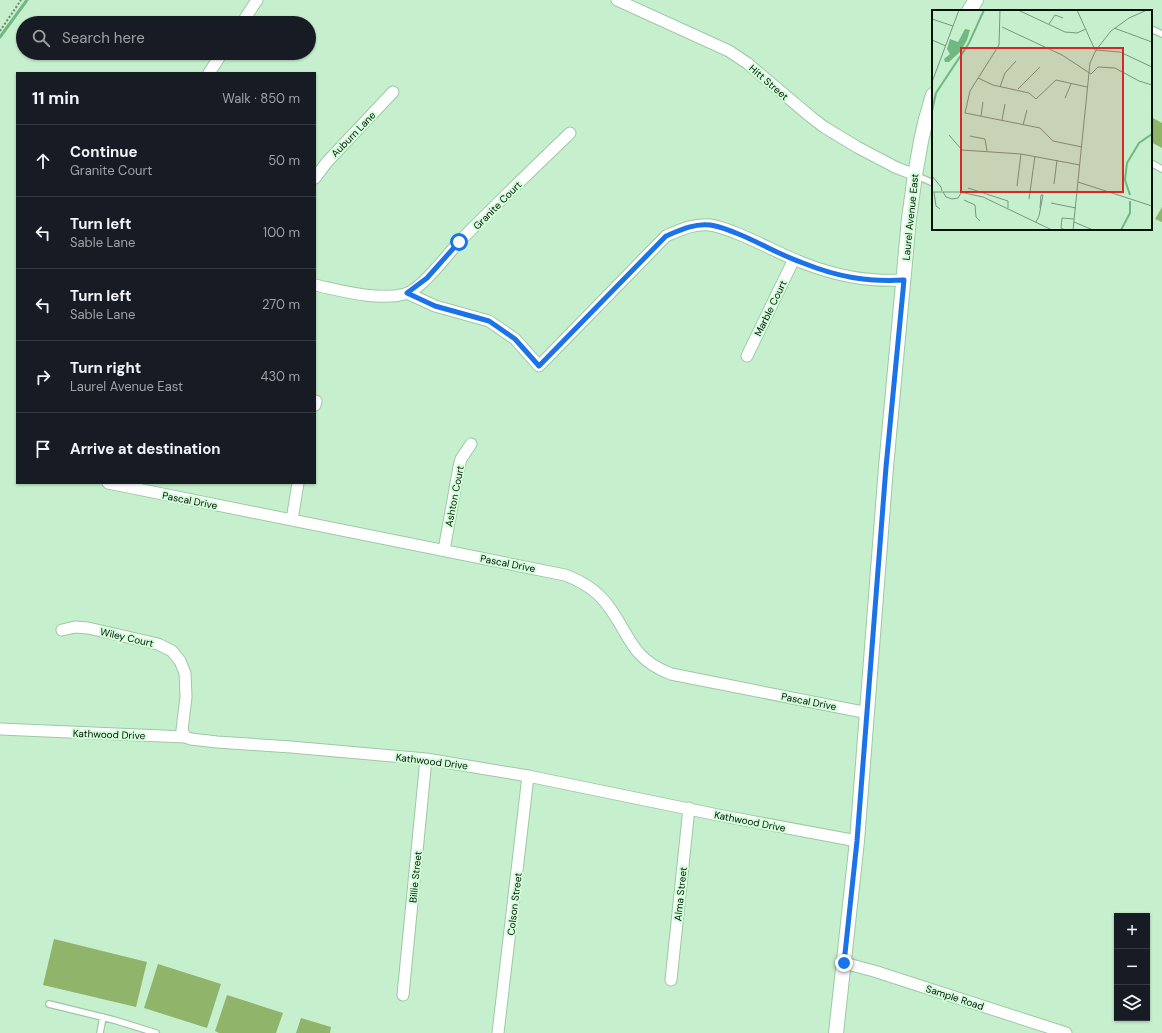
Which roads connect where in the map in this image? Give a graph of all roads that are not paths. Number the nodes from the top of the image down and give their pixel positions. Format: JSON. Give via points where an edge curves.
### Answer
{"nodes":[{"id":1,"x":257,"y":0,"type":"edge"},
{"id":2,"x":617,"y":0,"type":"edge"},
{"id":3,"x":962,"y":0,"type":"edge"},
{"id":4,"x":976,"y":0,"type":"edge"},
{"id":5,"x":967,"y":10,"type":"edge"},
{"id":6,"x":969,"y":10,"type":"edge"},
{"id":7,"x":247,"y":16,"type":"edge"},
{"id":8,"x":1152,"y":29,"type":"edge"},
{"id":9,"x":1162,"y":34,"type":"edge"},
{"id":10,"x":218,"y":60,"type":"edge"},
{"id":11,"x":211,"y":72,"type":"edge"},
{"id":12,"x":393,"y":92,"type":"dead end"},
{"id":13,"x":932,"y":98,"type":"edge"},
{"id":14,"x":570,"y":133,"type":"dead end"},
{"id":15,"x":1152,"y":163,"type":"edge"},
{"id":16,"x":1162,"y":169,"type":"edge"},
{"id":17,"x":915,"y":175,"type":"junction"},
{"id":18,"x":316,"y":177,"type":"edge"},
{"id":19,"x":932,"y":183,"type":"edge"},
{"id":20,"x":794,"y":259,"type":"junction"},
{"id":21,"x":904,"y":280,"type":"junction"},
{"id":22,"x":316,"y":285,"type":"edge"},
{"id":23,"x":407,"y":293,"type":"junction"},
{"id":24,"x":747,"y":356,"type":"dead end"},
{"id":25,"x":471,"y":444,"type":"dead end"},
{"id":26,"x":118,"y":484,"type":"edge"},
{"id":27,"x":298,"y":484,"type":"edge"},
{"id":28,"x":139,"y":486,"type":"edge"},
{"id":29,"x":292,"y":520,"type":"junction"},
{"id":30,"x":444,"y":550,"type":"junction"},
{"id":31,"x":62,"y":630,"type":"dead end"},
{"id":32,"x":868,"y":713,"type":"junction"},
{"id":33,"x":0,"y":729,"type":"edge"},
{"id":34,"x":185,"y":737,"type":"junction"},
{"id":35,"x":426,"y":759,"type":"junction"},
{"id":36,"x":528,"y":776,"type":"junction"},
{"id":37,"x":689,"y":808,"type":"junction"},
{"id":38,"x":857,"y":841,"type":"junction"},
{"id":39,"x":844,"y":963,"type":"junction"},
{"id":40,"x":671,"y":980,"type":"dead end"},
{"id":41,"x":403,"y":994,"type":"dead end"},
{"id":42,"x":48,"y":1004,"type":"dead end"},
{"id":43,"x":103,"y":1017,"type":"junction"},
{"id":44,"x":100,"y":1033,"type":"edge"},
{"id":45,"x":156,"y":1033,"type":"edge"},
{"id":46,"x":498,"y":1033,"type":"edge"},
{"id":47,"x":836,"y":1033,"type":"edge"},
{"id":48,"x":1066,"y":1033,"type":"edge"}],
"edges":[{"from":1,"to":7,"type":"street"},
{"from":2,"to":17,"type":"street","name":"Hitt Street","via":[[729,51],[824,127],[870,154]]},
{"from":3,"to":5,"type":"street"},
{"from":4,"to":6,"type":"street"},
{"from":8,"to":9,"type":"lane"},
{"from":10,"to":11,"type":"street"},
{"from":12,"to":18,"type":"street","name":"Auburn Lane"},
{"from":13,"to":17,"type":"street","name":"Laurel Avenue East"},
{"from":14,"to":23,"type":"street","name":"Granite Court","via":[[459,242],[427,278]]},
{"from":15,"to":16,"type":"lane"},
{"from":17,"to":19,"type":"lane"},
{"from":17,"to":21,"type":"street","name":"Laurel Avenue East"},
{"from":20,"to":21,"type":"street","via":[[846,277],[865,280]]},
{"from":20,"to":23,"type":"street","via":[[723,228],[709,225],[685,228],[666,236],[539,366],[515,339],[489,321],[435,306]]},
{"from":20,"to":24,"type":"street","name":"Marble Court"},
{"from":21,"to":32,"type":"street","name":"Laurel Avenue East","via":[[886,467]]},
{"from":22,"to":23,"type":"street","via":[[386,297]]},
{"from":25,"to":30,"type":"street","name":"Ashton Court","via":[[461,459]]},
{"from":26,"to":28,"type":"street","name":"Pascal Drive"},
{"from":27,"to":29,"type":"street"},
{"from":28,"to":29,"type":"street","name":"Pascal Drive"},
{"from":29,"to":30,"type":"street","name":"Pascal Drive"},
{"from":30,"to":32,"type":"street","name":"Pascal Drive","via":[[553,572],[576,580],[605,602],[633,647],[641,657],[659,670]]},
{"from":31,"to":34,"type":"street","name":"Wiley Court","via":[[88,628],[158,644],[172,651],[185,673],[186,697],[182,730]]},
{"from":32,"to":38,"type":"street","name":"Laurel Avenue East"},
{"from":33,"to":34,"type":"street","name":"Kathwood Drive"},
{"from":34,"to":35,"type":"street","name":"Kathwood Drive","via":[[217,742]]},
{"from":35,"to":36,"type":"street","name":"Kathwood Drive"},
{"from":35,"to":41,"type":"street","name":"Billie Street"},
{"from":36,"to":37,"type":"street","name":"Kathwood Drive"},
{"from":36,"to":46,"type":"street","name":"Colson Street"},
{"from":37,"to":38,"type":"street","name":"Kathwood Drive"},
{"from":37,"to":40,"type":"street","name":"Alma Street"},
{"from":38,"to":39,"type":"street","name":"Laurel Avenue East"},
{"from":39,"to":47,"type":"street","name":"Laurel Avenue East"},
{"from":39,"to":48,"type":"street","name":"Sample Road"},
{"from":42,"to":43,"type":"lane"},
{"from":43,"to":44,"type":"lane"},
{"from":43,"to":45,"type":"lane"}]}
